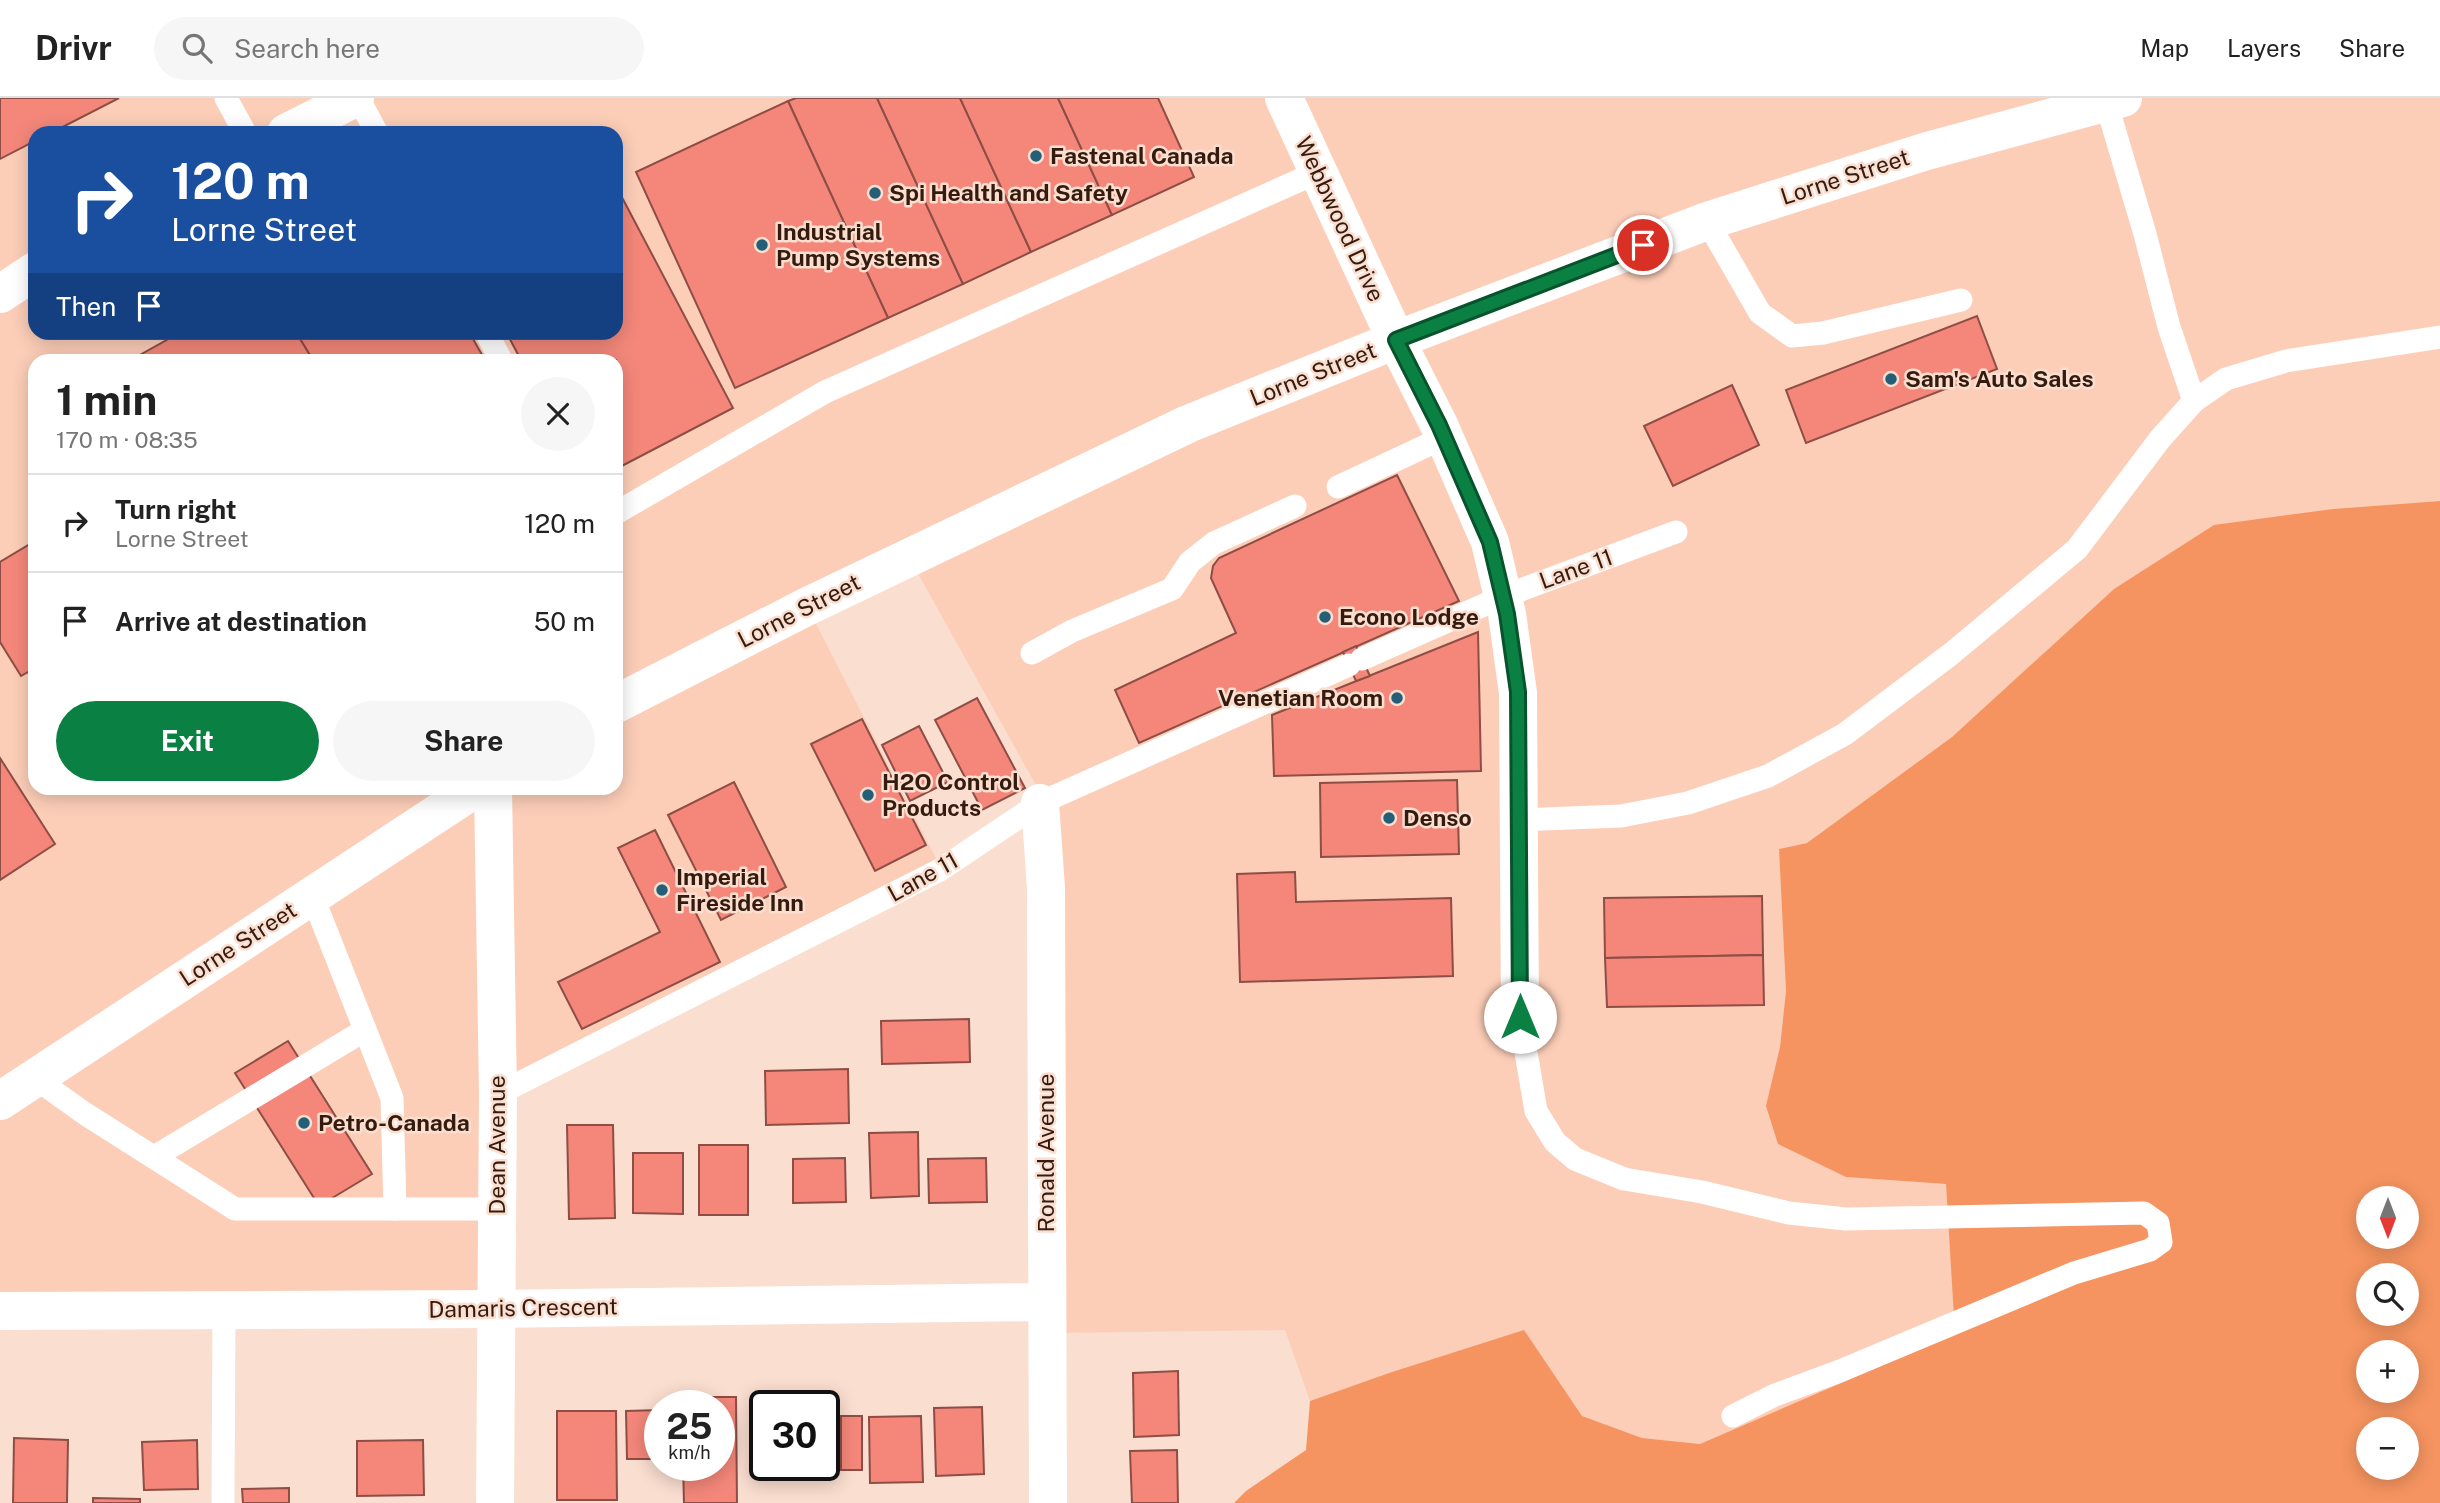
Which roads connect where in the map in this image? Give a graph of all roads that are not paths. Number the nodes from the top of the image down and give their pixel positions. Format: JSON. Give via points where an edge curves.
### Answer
{"nodes":[{"id":1,"x":226,"y":98,"type":"edge"},
{"id":2,"x":356,"y":98,"type":"edge"},
{"id":3,"x":1283,"y":98,"type":"edge"},
{"id":4,"x":2114,"y":100,"type":"edge"},
{"id":5,"x":241,"y":126,"type":"edge"},
{"id":6,"x":300,"y":126,"type":"edge"},
{"id":7,"x":373,"y":126,"type":"edge"},
{"id":8,"x":1318,"y":172,"type":"junction"},
{"id":9,"x":1707,"y":221,"type":"junction"},
{"id":10,"x":28,"y":276,"type":"edge"},
{"id":11,"x":0,"y":294,"type":"edge"},
{"id":12,"x":1961,"y":300,"type":"dead end"},
{"id":13,"x":2440,"y":337,"type":"edge"},
{"id":14,"x":1396,"y":340,"type":"junction"},
{"id":15,"x":2194,"y":401,"type":"junction"},
{"id":16,"x":1445,"y":437,"type":"junction"},
{"id":17,"x":1338,"y":487,"type":"dead end"},
{"id":18,"x":1295,"y":506,"type":"dead end"},
{"id":19,"x":623,"y":509,"type":"edge"},
{"id":20,"x":1676,"y":532,"type":"dead end"},
{"id":21,"x":1502,"y":597,"type":"junction"},
{"id":22,"x":1032,"y":653,"type":"dead end"},
{"id":23,"x":623,"y":700,"type":"edge"},
{"id":24,"x":465,"y":795,"type":"edge"},
{"id":25,"x":493,"y":795,"type":"edge"},
{"id":26,"x":1040,"y":803,"type":"junction"},
{"id":27,"x":1519,"y":820,"type":"junction"},
{"id":28,"x":312,"y":895,"type":"junction"},
{"id":29,"x":1520,"y":1017,"type":"joint"},
{"id":30,"x":365,"y":1030,"type":"junction"},
{"id":31,"x":35,"y":1078,"type":"junction"},
{"id":32,"x":498,"y":1094,"type":"junction"},
{"id":33,"x":0,"y":1101,"type":"edge"},
{"id":34,"x":154,"y":1157,"type":"junction"},
{"id":35,"x":395,"y":1209,"type":"junction"},
{"id":36,"x":497,"y":1209,"type":"junction"},
{"id":37,"x":1046,"y":1303,"type":"junction"},
{"id":38,"x":496,"y":1309,"type":"junction"},
{"id":39,"x":224,"y":1310,"type":"junction"},
{"id":40,"x":0,"y":1311,"type":"edge"},
{"id":41,"x":1732,"y":1416,"type":"dead end"},
{"id":42,"x":223,"y":1503,"type":"edge"},
{"id":43,"x":495,"y":1503,"type":"edge"},
{"id":44,"x":1048,"y":1503,"type":"edge"}],
"edges":[{"from":1,"to":5,"type":"lane"},
{"from":2,"to":6,"type":"street"},
{"from":2,"to":7,"type":"lane"},
{"from":3,"to":8,"type":"street","name":"Webbwood Drive"},
{"from":4,"to":9,"type":"street","name":"Lorne Street","via":[[1927,151]]},
{"from":4,"to":15,"type":"lane","via":[[2169,327]]},
{"from":8,"to":14,"type":"street","name":"Webbwood Drive"},
{"from":8,"to":19,"type":"lane","via":[[825,392]]},
{"from":9,"to":12,"type":"lane","via":[[1760,313],[1792,336]]},
{"from":9,"to":14,"type":"street","name":"Lorne Street"},
{"from":10,"to":11,"type":"street"},
{"from":13,"to":15,"type":"lane","via":[[2286,361],[2226,379]]},
{"from":14,"to":16,"type":"street","name":"Webbwood Drive"},
{"from":14,"to":23,"type":"street","name":"Lorne Street","via":[[1152,441]]},
{"from":15,"to":27,"type":"lane","via":[[2077,549],[1951,654],[1845,734],[1768,776],[1688,803],[1621,816]]},
{"from":16,"to":17,"type":"lane"},
{"from":16,"to":21,"type":"street","name":"Webbwood Drive","via":[[1490,542]]},
{"from":18,"to":22,"type":"lane","via":[[1214,543],[1190,562],[1172,589]]},
{"from":20,"to":21,"type":"lane","name":"Lane 11"},
{"from":21,"to":26,"type":"lane","name":"Lane 11"},
{"from":21,"to":27,"type":"street","name":"Webbwood Drive","via":[[1518,692]]},
{"from":24,"to":28,"type":"street","name":"Lorne Street"},
{"from":25,"to":32,"type":"street","name":"Dean Avenue"},
{"from":26,"to":32,"type":"lane","name":"Lane 11","via":[[940,870]]},
{"from":26,"to":37,"type":"street","name":"Ronald Avenue","via":[[1046,888]]},
{"from":27,"to":29,"type":"street","name":"Webbwood Drive"},
{"from":28,"to":30,"type":"lane"},
{"from":28,"to":31,"type":"street","name":"Lorne Street"},
{"from":29,"to":41,"type":"lane","via":[[1536,1111],[1555,1142],[1575,1159],[1624,1179],[1789,1213],[1846,1219],[2144,1213],[2158,1223],[2161,1242],[2150,1250],[2074,1273]]},
{"from":30,"to":34,"type":"lane"},
{"from":30,"to":35,"type":"lane","via":[[392,1098]]},
{"from":31,"to":33,"type":"street","name":"Lorne Street"},
{"from":31,"to":34,"type":"lane"},
{"from":32,"to":36,"type":"street","name":"Dean Avenue"},
{"from":34,"to":35,"type":"lane","via":[[235,1209]]},
{"from":35,"to":36,"type":"lane"},
{"from":36,"to":38,"type":"street","name":"Dean Avenue"},
{"from":37,"to":38,"type":"street","name":"Damaris Crescent"},
{"from":37,"to":44,"type":"street","name":"Ronald Avenue"},
{"from":38,"to":39,"type":"street","name":"Damaris Crescent"},
{"from":38,"to":43,"type":"street","name":"Dean Avenue"},
{"from":39,"to":40,"type":"street","name":"Damaris Crescent"},
{"from":39,"to":42,"type":"lane"}]}
